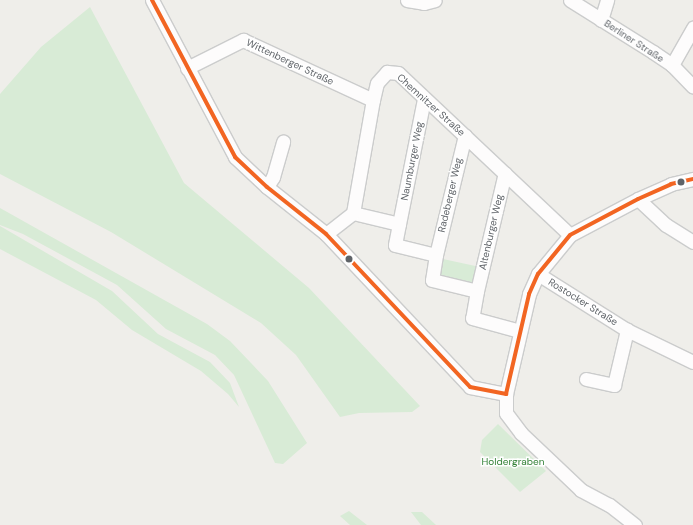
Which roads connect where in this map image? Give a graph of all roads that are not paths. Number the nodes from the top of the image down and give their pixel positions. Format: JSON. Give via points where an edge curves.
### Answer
{"nodes":[{"id":1,"x":152,"y":0,"type":"edge"},
{"id":2,"x":407,"y":0,"type":"edge"},
{"id":3,"x":435,"y":0,"type":"edge"},
{"id":4,"x":570,"y":0,"type":"edge"},
{"id":5,"x":607,"y":0,"type":"edge"},
{"id":6,"x":601,"y":20,"type":"junction"},
{"id":7,"x":693,"y":28,"type":"edge"},
{"id":8,"x":672,"y":65,"type":"junction"},
{"id":9,"x":187,"y":68,"type":"junction"},
{"id":10,"x":693,"y":86,"type":"edge"},
{"id":11,"x":424,"y":99,"type":"junction"},
{"id":12,"x":373,"y":100,"type":"junction"},
{"id":13,"x":465,"y":136,"type":"junction"},
{"id":14,"x":283,"y":141,"type":"dead end"},
{"id":15,"x":505,"y":173,"type":"junction"},
{"id":16,"x":693,"y":179,"type":"edge"},
{"id":17,"x":267,"y":187,"type":"junction"},
{"id":18,"x":638,"y":199,"type":"junction"},
{"id":19,"x":353,"y":213,"type":"junction"},
{"id":20,"x":399,"y":224,"type":"junction"},
{"id":21,"x":326,"y":234,"type":"junction"},
{"id":22,"x":570,"y":235,"type":"junction"},
{"id":23,"x":693,"y":242,"type":"edge"},
{"id":24,"x":436,"y":255,"type":"junction"},
{"id":25,"x":538,"y":274,"type":"junction"},
{"id":26,"x":477,"y":291,"type":"junction"},
{"id":27,"x":627,"y":330,"type":"junction"},
{"id":28,"x":520,"y":331,"type":"junction"},
{"id":29,"x":693,"y":362,"type":"edge"},
{"id":30,"x":586,"y":379,"type":"dead end"},
{"id":31,"x":506,"y":394,"type":"junction"},
{"id":32,"x":635,"y":525,"type":"edge"}],
"edges":[{"from":1,"to":9,"type":"street"},
{"from":2,"to":3,"type":"street","via":[[424,3]]},
{"from":4,"to":6,"type":"street","name":"Berliner Straße"},
{"from":5,"to":6,"type":"street"},
{"from":6,"to":8,"type":"street","name":"Berliner Straße"},
{"from":7,"to":8,"type":"street"},
{"from":8,"to":10,"type":"street","name":"Berliner Straße"},
{"from":9,"to":12,"type":"street","name":"Wittenberger Straße","via":[[243,40]]},
{"from":9,"to":17,"type":"street","via":[[235,157]]},
{"from":11,"to":12,"type":"street","name":"Chemnitzer Straße","via":[[398,73],[388,72],[377,83]]},
{"from":11,"to":13,"type":"street","name":"Chemnitzer Straße"},
{"from":11,"to":20,"type":"street","name":"Naumburger Weg"},
{"from":12,"to":19,"type":"street","name":"Chemnitzer Straße"},
{"from":13,"to":15,"type":"street","name":"Chemnitzer Straße"},
{"from":13,"to":24,"type":"street","name":"Radeberger Weg"},
{"from":14,"to":17,"type":"street","via":[[273,177]]},
{"from":15,"to":22,"type":"street","name":"Chemnitzer Straße"},
{"from":15,"to":26,"type":"street","name":"Altenburger Weg"},
{"from":16,"to":18,"type":"street","via":[[671,184]]},
{"from":17,"to":21,"type":"street"},
{"from":18,"to":22,"type":"street"},
{"from":18,"to":23,"type":"street","via":[[666,225]]},
{"from":19,"to":20,"type":"street"},
{"from":19,"to":21,"type":"street"},
{"from":20,"to":24,"type":"street","name":"Naumburger Weg","via":[[395,245]]},
{"from":21,"to":31,"type":"street","via":[[470,387]]},
{"from":22,"to":25,"type":"street"},
{"from":24,"to":26,"type":"street","name":"Radeberger Weg","via":[[432,280]]},
{"from":25,"to":27,"type":"street","name":"Rostocker Straße"},
{"from":25,"to":28,"type":"street","via":[[529,294]]},
{"from":26,"to":28,"type":"street","name":"Altenburger Weg","via":[[472,318]]},
{"from":27,"to":29,"type":"street","name":"Rostocker Straße"},
{"from":27,"to":30,"type":"street","name":"Rostocker Straße","via":[[614,385]]},
{"from":28,"to":31,"type":"street"},
{"from":31,"to":32,"type":"street","via":[[506,413],[521,433],[581,490],[609,505]]}]}
